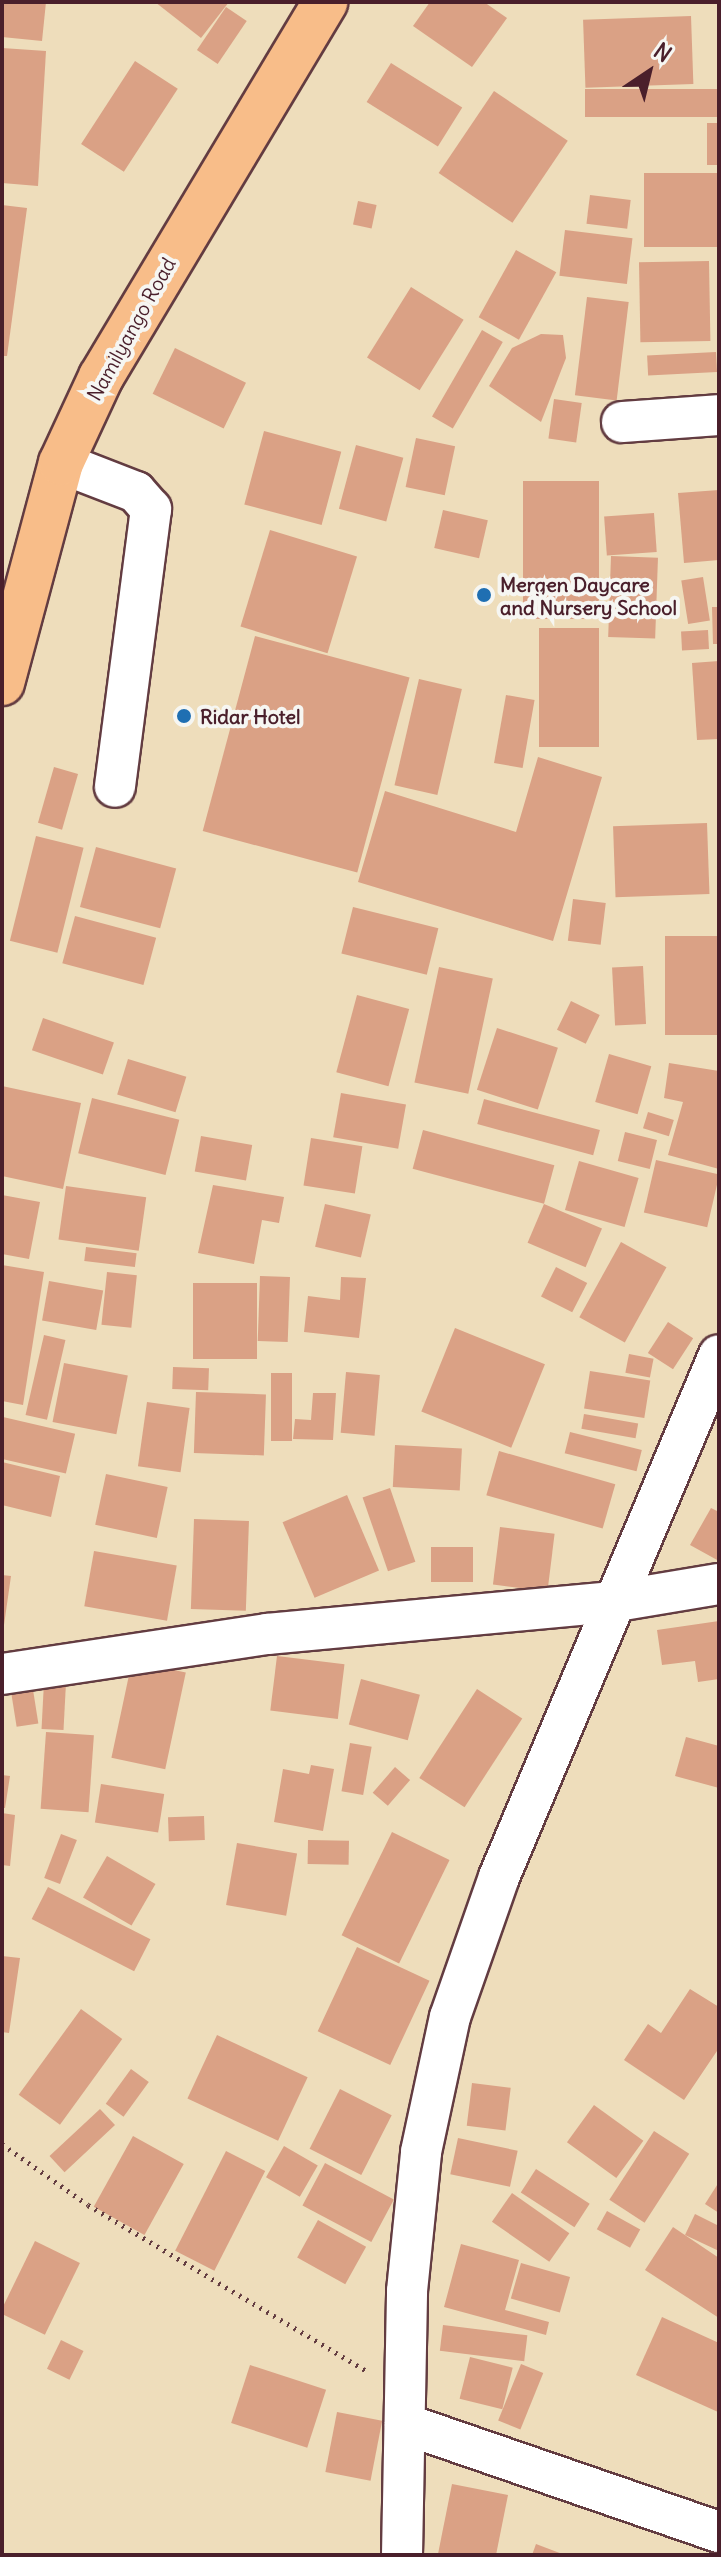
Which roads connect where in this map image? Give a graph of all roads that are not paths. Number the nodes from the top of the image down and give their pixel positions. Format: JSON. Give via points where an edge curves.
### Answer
{"nodes":[{"id":1,"x":325,"y":2,"type":"edge"},
{"id":2,"x":719,"y":415,"type":"edge"},
{"id":3,"x":622,"y":422,"type":"dead end"},
{"id":4,"x":61,"y":463,"type":"junction"},
{"id":5,"x":4,"y":665,"type":"edge"},
{"id":6,"x":115,"y":787,"type":"dead end"},
{"id":7,"x":719,"y":1355,"type":"edge"},
{"id":8,"x":719,"y":1584,"type":"edge"},
{"id":9,"x":611,"y":1602,"type":"junction"},
{"id":10,"x":2,"y":1674,"type":"edge"},
{"id":11,"x":405,"y":2424,"type":"junction"},
{"id":12,"x":719,"y":2532,"type":"edge"},
{"id":13,"x":402,"y":2555,"type":"edge"}],
"edges":[{"from":1,"to":4,"type":"main road","name":"Namilyango Road","via":[[101,377]]},
{"from":2,"to":3,"type":"street"},
{"from":4,"to":5,"type":"main road","name":"Namilyango Road"},
{"from":4,"to":6,"type":"street","via":[[136,492],[151,509]]},
{"from":7,"to":9,"type":"street"},
{"from":8,"to":9,"type":"street"},
{"from":9,"to":10,"type":"street","via":[[441,1613]]},
{"from":9,"to":11,"type":"street","via":[[450,2017],[421,2152],[407,2291]]},
{"from":11,"to":12,"type":"street"},
{"from":11,"to":13,"type":"street"}]}
